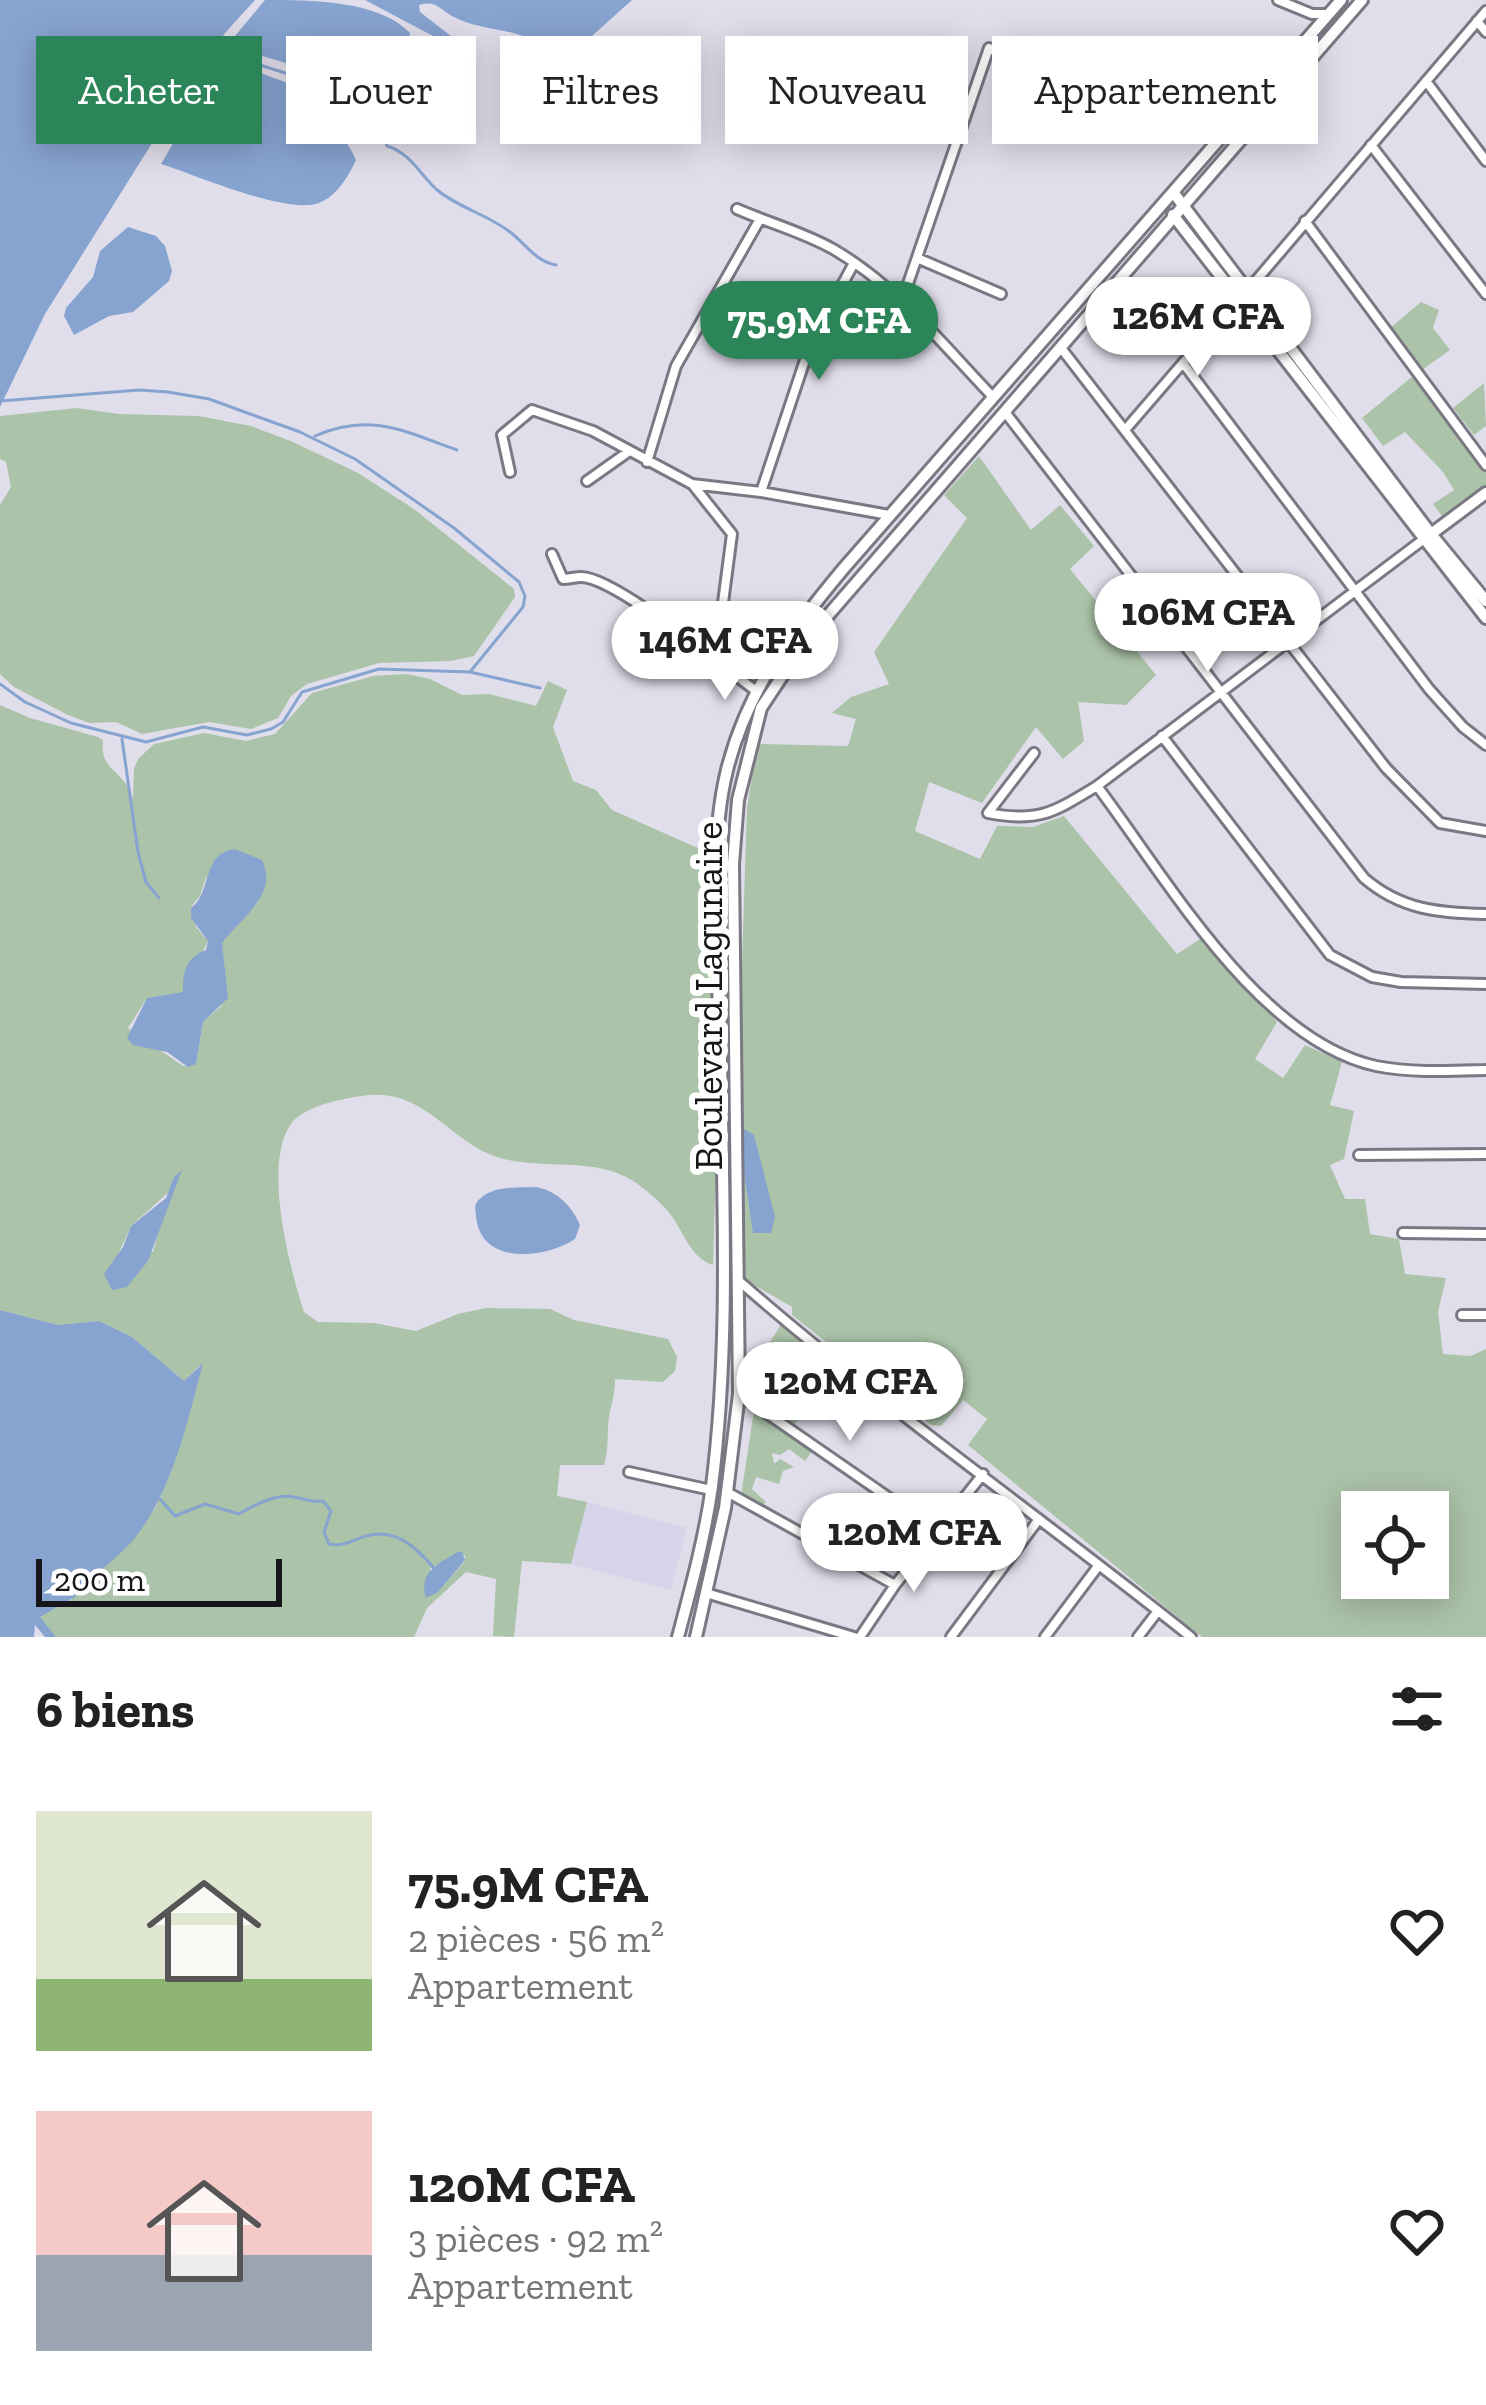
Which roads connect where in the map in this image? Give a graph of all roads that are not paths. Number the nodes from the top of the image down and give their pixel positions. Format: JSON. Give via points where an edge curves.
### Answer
{"nodes":[{"id":1,"x":1278,"y":0,"type":"edge"},
{"id":2,"x":1341,"y":0,"type":"edge"},
{"id":3,"x":1362,"y":0,"type":"edge"},
{"id":4,"x":1486,"y":11,"type":"edge"},
{"id":5,"x":1329,"y":14,"type":"junction"},
{"id":6,"x":1477,"y":21,"type":"junction"},
{"id":7,"x":1486,"y":32,"type":"edge"},
{"id":8,"x":1310,"y":36,"type":"edge"},
{"id":9,"x":992,"y":50,"type":"edge"},
{"id":10,"x":1426,"y":81,"type":"junction"},
{"id":11,"x":1215,"y":144,"type":"edge"},
{"id":12,"x":1371,"y":145,"type":"junction"},
{"id":13,"x":1486,"y":161,"type":"edge"},
{"id":14,"x":1173,"y":192,"type":"junction"},
{"id":15,"x":1163,"y":203,"type":"junction"},
{"id":16,"x":737,"y":208,"type":"dead end"},
{"id":17,"x":1180,"y":213,"type":"junction"},
{"id":18,"x":760,"y":219,"type":"junction"},
{"id":19,"x":1305,"y":221,"type":"junction"},
{"id":20,"x":917,"y":258,"type":"junction"},
{"id":21,"x":854,"y":263,"type":"junction"},
{"id":22,"x":1001,"y":294,"type":"dead end"},
{"id":23,"x":1486,"y":294,"type":"edge"},
{"id":24,"x":1242,"y":295,"type":"junction"},
{"id":25,"x":902,"y":301,"type":"junction"},
{"id":26,"x":1061,"y":348,"type":"junction"},
{"id":27,"x":1183,"y":363,"type":"junction"},
{"id":28,"x":993,"y":398,"type":"junction"},
{"id":29,"x":1005,"y":412,"type":"junction"},
{"id":30,"x":1125,"y":430,"type":"junction"},
{"id":31,"x":628,"y":452,"type":"junction"},
{"id":32,"x":647,"y":462,"type":"junction"},
{"id":33,"x":1486,"y":465,"type":"edge"},
{"id":34,"x":510,"y":472,"type":"dead end"},
{"id":35,"x":586,"y":481,"type":"dead end"},
{"id":36,"x":692,"y":484,"type":"junction"},
{"id":37,"x":761,"y":492,"type":"junction"},
{"id":38,"x":1486,"y":493,"type":"edge"},
{"id":39,"x":890,"y":515,"type":"junction"},
{"id":40,"x":1427,"y":537,"type":"junction"},
{"id":41,"x":552,"y":554,"type":"dead end"},
{"id":42,"x":1352,"y":592,"type":"junction"},
{"id":43,"x":1486,"y":601,"type":"edge"},
{"id":44,"x":1486,"y":618,"type":"edge"},
{"id":45,"x":1289,"y":643,"type":"junction"},
{"id":46,"x":707,"y":652,"type":"junction"},
{"id":47,"x":755,"y":690,"type":"junction"},
{"id":48,"x":1218,"y":694,"type":"junction"},
{"id":49,"x":1162,"y":736,"type":"junction"},
{"id":50,"x":1486,"y":745,"type":"edge"},
{"id":51,"x":1034,"y":752,"type":"dead end"},
{"id":52,"x":1097,"y":785,"type":"junction"},
{"id":53,"x":1486,"y":831,"type":"edge"},
{"id":54,"x":1486,"y":914,"type":"edge"},
{"id":55,"x":1486,"y":984,"type":"edge"},
{"id":56,"x":1486,"y":1070,"type":"edge"},
{"id":57,"x":1486,"y":1154,"type":"edge"},
{"id":58,"x":1359,"y":1155,"type":"dead end"},
{"id":59,"x":1403,"y":1233,"type":"dead end"},
{"id":60,"x":1486,"y":1234,"type":"edge"},
{"id":61,"x":739,"y":1281,"type":"junction"},
{"id":62,"x":1462,"y":1315,"type":"dead end"},
{"id":63,"x":1486,"y":1315,"type":"edge"},
{"id":64,"x":739,"y":1394,"type":"junction"},
{"id":65,"x":629,"y":1472,"type":"dead end"},
{"id":66,"x":982,"y":1474,"type":"junction"},
{"id":67,"x":711,"y":1490,"type":"junction"},
{"id":68,"x":727,"y":1492,"type":"junction"},
{"id":69,"x":1039,"y":1519,"type":"junction"},
{"id":70,"x":937,"y":1531,"type":"junction"},
{"id":71,"x":1099,"y":1565,"type":"junction"},
{"id":72,"x":895,"y":1585,"type":"junction"},
{"id":73,"x":706,"y":1593,"type":"junction"},
{"id":74,"x":1158,"y":1611,"type":"junction"},
{"id":75,"x":678,"y":1637,"type":"edge"},
{"id":76,"x":696,"y":1637,"type":"edge"},
{"id":77,"x":857,"y":1637,"type":"edge"},
{"id":78,"x":951,"y":1637,"type":"edge"},
{"id":79,"x":1045,"y":1637,"type":"edge"},
{"id":80,"x":1138,"y":1637,"type":"edge"},
{"id":81,"x":1191,"y":1637,"type":"edge"}],
"edges":[{"from":1,"to":5,"type":"street"},
{"from":2,"to":5,"type":"main road","name":"Boulevard Lagunaire"},
{"from":3,"to":17,"type":"main road","name":"Boulevard Lagunaire"},
{"from":4,"to":6,"type":"street"},
{"from":5,"to":8,"type":"main road","name":"Boulevard Lagunaire"},
{"from":6,"to":7,"type":"street"},
{"from":6,"to":10,"type":"street"},
{"from":9,"to":20,"type":"street"},
{"from":10,"to":12,"type":"street"},
{"from":10,"to":13,"type":"street"},
{"from":11,"to":14,"type":"main road","name":"Boulevard Lagunaire"},
{"from":12,"to":19,"type":"street"},
{"from":12,"to":23,"type":"street"},
{"from":14,"to":15,"type":"main road","name":"Boulevard Lagunaire"},
{"from":14,"to":17,"type":"main road"},
{"from":15,"to":17,"type":"main road"},
{"from":15,"to":28,"type":"main road","name":"Boulevard Lagunaire"},
{"from":16,"to":18,"type":"street"},
{"from":17,"to":24,"type":"main road"},
{"from":17,"to":26,"type":"main road","name":"Boulevard Lagunaire"},
{"from":18,"to":21,"type":"street"},
{"from":18,"to":32,"type":"street","via":[[676,366]]},
{"from":19,"to":24,"type":"street"},
{"from":19,"to":33,"type":"street"},
{"from":20,"to":22,"type":"street"},
{"from":20,"to":25,"type":"street"},
{"from":21,"to":25,"type":"street"},
{"from":21,"to":37,"type":"street","via":[[811,342]]},
{"from":24,"to":27,"type":"street"},
{"from":24,"to":40,"type":"main road"},
{"from":25,"to":28,"type":"street"},
{"from":26,"to":29,"type":"main road","name":"Boulevard Lagunaire"},
{"from":26,"to":30,"type":"street"},
{"from":27,"to":30,"type":"street"},
{"from":27,"to":42,"type":"street"},
{"from":28,"to":39,"type":"main road","name":"Boulevard Lagunaire"},
{"from":29,"to":48,"type":"street"},
{"from":29,"to":61,"type":"main road","name":"Boulevard Lagunaire","via":[[804,643],[756,725],[733,864]]},
{"from":30,"to":45,"type":"street"},
{"from":31,"to":32,"type":"street"},
{"from":31,"to":34,"type":"street","via":[[593,431],[528,411],[502,435]]},
{"from":31,"to":35,"type":"street"},
{"from":32,"to":36,"type":"street"},
{"from":36,"to":37,"type":"street"},
{"from":36,"to":46,"type":"street","via":[[732,534],[724,604]]},
{"from":37,"to":39,"type":"street"},
{"from":38,"to":40,"type":"main road"},
{"from":39,"to":47,"type":"main road","name":"Boulevard Lagunaire","via":[[792,630]]},
{"from":40,"to":42,"type":"street"},
{"from":40,"to":43,"type":"main road"},
{"from":40,"to":44,"type":"main road"},
{"from":41,"to":46,"type":"street","via":[[563,579],[588,578]]},
{"from":42,"to":45,"type":"street"},
{"from":42,"to":50,"type":"street"},
{"from":45,"to":48,"type":"street"},
{"from":45,"to":53,"type":"street","via":[[1429,814],[1449,827]]},
{"from":46,"to":47,"type":"street"},
{"from":47,"to":67,"type":"main road","name":"Boulevard Lagunaire","via":[[727,770],[717,865],[725,1277]]},
{"from":48,"to":49,"type":"street"},
{"from":48,"to":54,"type":"street","via":[[1378,890],[1419,909]]},
{"from":49,"to":52,"type":"street"},
{"from":49,"to":55,"type":"street","via":[[1330,955],[1372,977]]},
{"from":51,"to":52,"type":"street","via":[[988,813],[1035,818]]},
{"from":52,"to":56,"type":"street","via":[[1244,980],[1293,1026],[1377,1066]]},
{"from":57,"to":58,"type":"street"},
{"from":59,"to":60,"type":"street"},
{"from":61,"to":64,"type":"main road","name":"Boulevard Lagunaire"},
{"from":61,"to":66,"type":"street"},
{"from":62,"to":63,"type":"street"},
{"from":64,"to":68,"type":"main road","name":"Boulevard Lagunaire"},
{"from":64,"to":70,"type":"street"},
{"from":65,"to":67,"type":"street"},
{"from":66,"to":69,"type":"street"},
{"from":66,"to":70,"type":"street"},
{"from":67,"to":75,"type":"main road","name":"Boulevard Lagunaire"},
{"from":68,"to":72,"type":"street"},
{"from":68,"to":73,"type":"main road","name":"Boulevard Lagunaire"},
{"from":69,"to":71,"type":"street"},
{"from":69,"to":78,"type":"street"},
{"from":70,"to":72,"type":"street"},
{"from":71,"to":74,"type":"street"},
{"from":71,"to":79,"type":"street"},
{"from":72,"to":77,"type":"street"},
{"from":73,"to":76,"type":"main road","name":"Boulevard Lagunaire"},
{"from":73,"to":77,"type":"street"},
{"from":74,"to":80,"type":"street"},
{"from":74,"to":81,"type":"street"}]}
